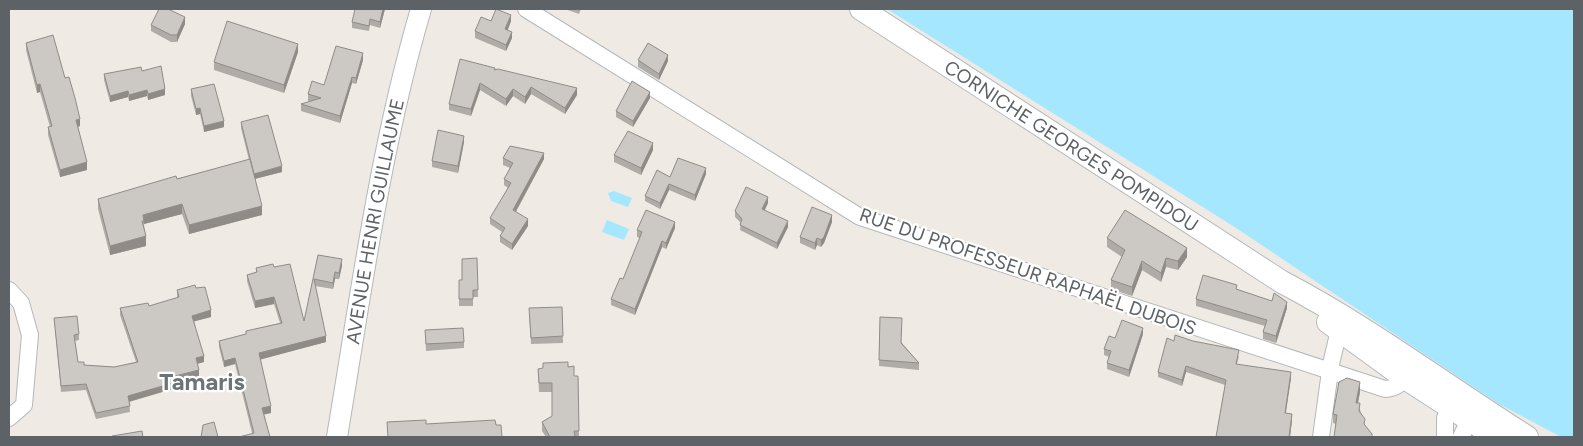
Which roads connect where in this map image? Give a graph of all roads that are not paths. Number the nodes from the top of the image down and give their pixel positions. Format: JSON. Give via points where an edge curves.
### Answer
{"nodes":[{"id":1,"x":421,"y":9,"type":"edge"},
{"id":2,"x":526,"y":9,"type":"edge"},
{"id":3,"x":861,"y":9,"type":"edge"},
{"id":4,"x":1282,"y":282,"type":"junction"},
{"id":5,"x":9,"y":290,"type":"edge"},
{"id":6,"x":1338,"y":330,"type":"junction"},
{"id":7,"x":1411,"y":371,"type":"junction"},
{"id":8,"x":1330,"y":372,"type":"junction"},
{"id":9,"x":1453,"y":400,"type":"junction"},
{"id":10,"x":9,"y":418,"type":"edge"},
{"id":11,"x":1469,"y":421,"type":"edge"},
{"id":12,"x":337,"y":437,"type":"edge"},
{"id":13,"x":1321,"y":437,"type":"edge"},
{"id":14,"x":1445,"y":437,"type":"edge"},
{"id":15,"x":1496,"y":437,"type":"edge"},
{"id":16,"x":1527,"y":437,"type":"edge"}],
"edges":[{"from":1,"to":12,"type":"street","name":"AVENUE HENRI GUILLAUME","via":[[377,200]]},
{"from":2,"to":8,"type":"street","name":"RUE DU PROFESSEUR RAPHAËL DUBOIS","via":[[860,216]]},
{"from":3,"to":4,"type":"main road","name":"CORNICHE GEORGES POMPIDOU"},
{"from":4,"to":6,"type":"main road","name":"CORNICHE GEORGES POMPIDOU"},
{"from":4,"to":7,"type":"main road","name":"CORNICHE GEORGES POMPIDOU","via":[[1332,308]]},
{"from":5,"to":10,"type":"street","via":[[21,303],[30,335],[24,405]]},
{"from":6,"to":7,"type":"main road","name":"CORNICHE GEORGES POMPIDOU"},
{"from":6,"to":8,"type":"street"},
{"from":7,"to":8,"type":"street","name":"RUE DU PROFESSEUR RAPHAËL DUBOIS","via":[[1394,388],[1385,389]]},
{"from":7,"to":9,"type":"main road","name":"CORNICHE GEORGES POMPIDOU"},
{"from":8,"to":13,"type":"street"},
{"from":9,"to":11,"type":"main road","name":"CORNICHE GEORGES POMPIDOU"},
{"from":9,"to":14,"type":"street","via":[[1445,418]]},
{"from":11,"to":15,"type":"main road","name":"CORNICHE GEORGES POMPIDOU"},
{"from":11,"to":16,"type":"main road","name":"CORNICHE GEORGES POMPIDOU"}]}
